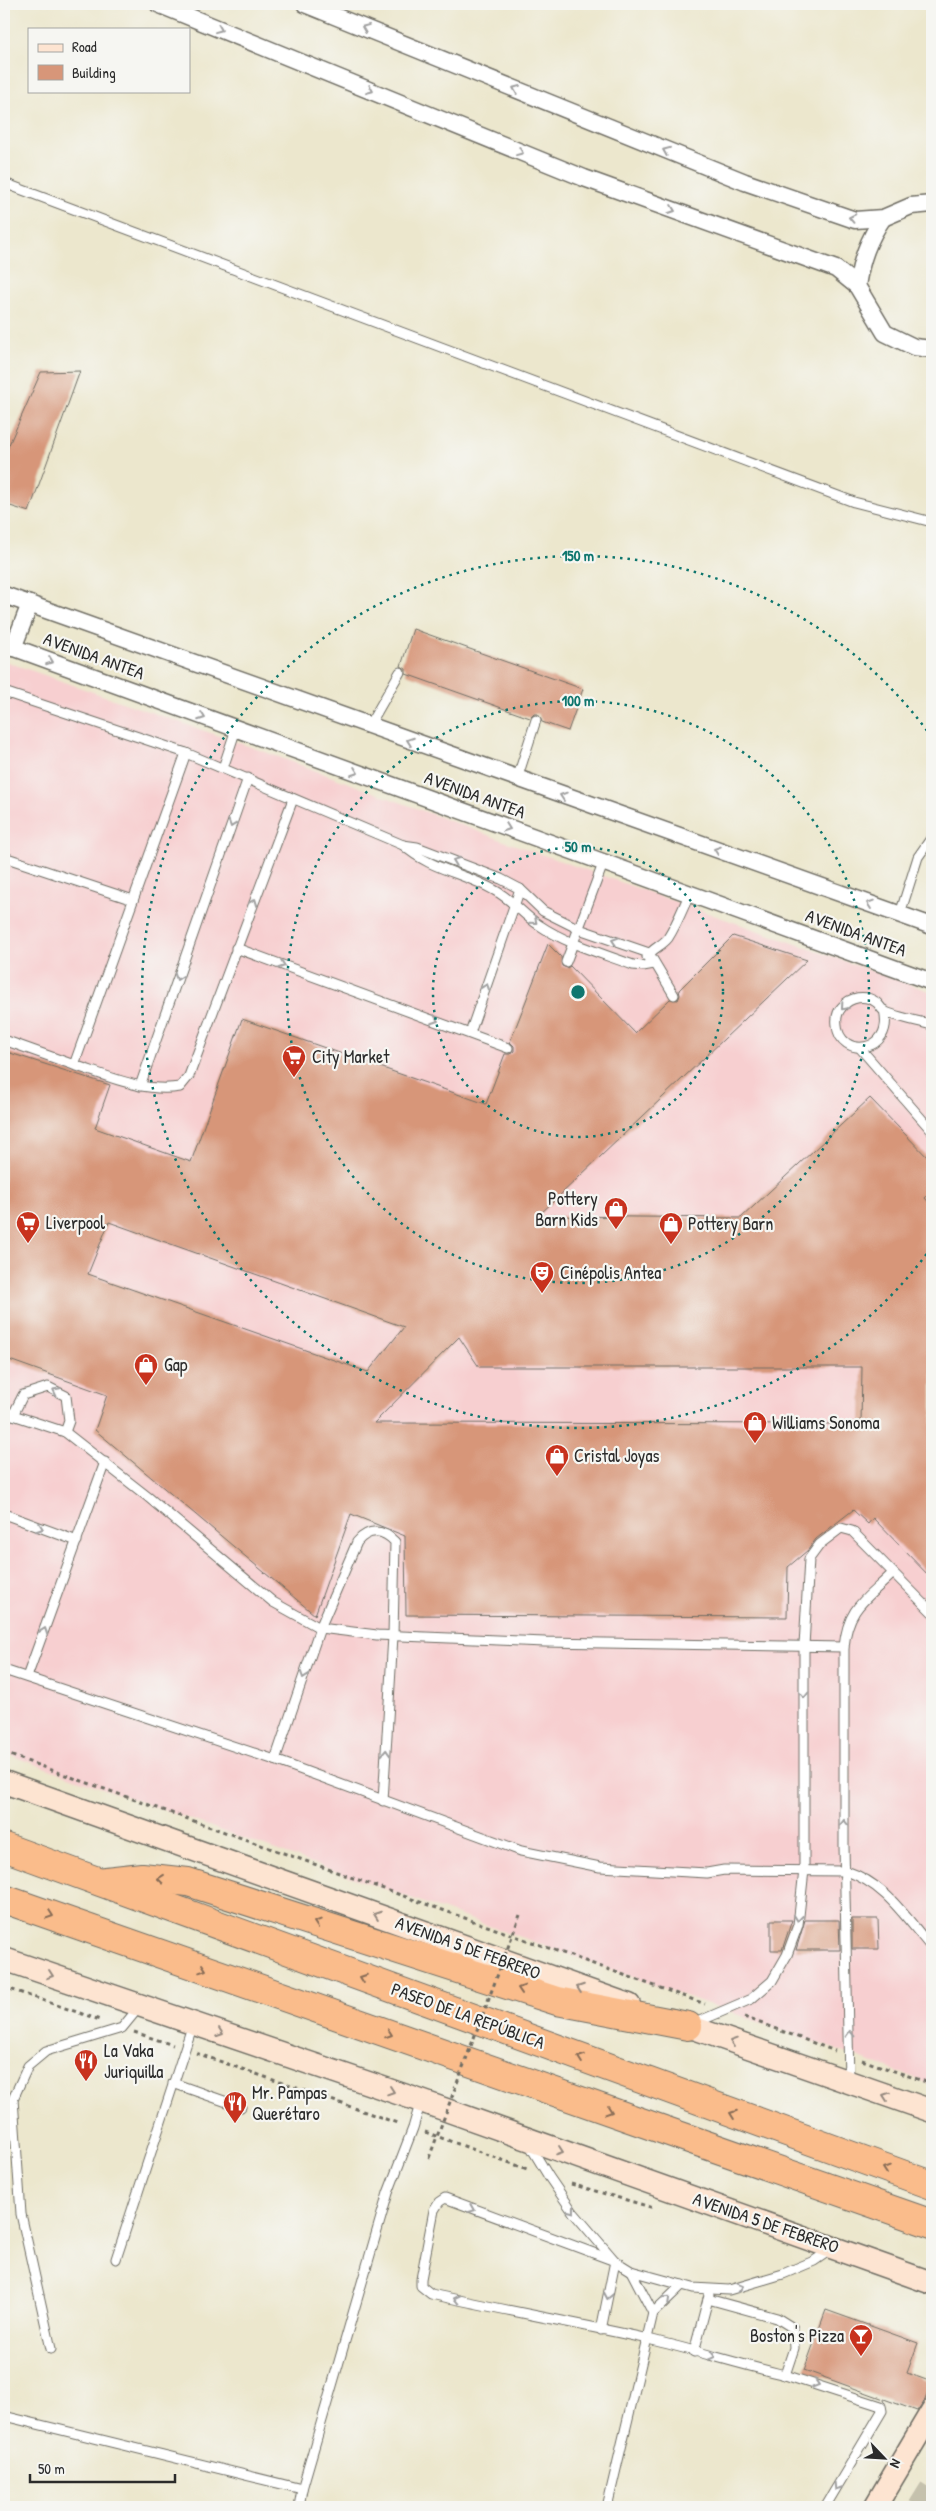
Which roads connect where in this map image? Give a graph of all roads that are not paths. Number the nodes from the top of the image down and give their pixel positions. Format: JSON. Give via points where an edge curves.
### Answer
{"nodes":[{"id":1,"x":158,"y":4,"type":"edge"},
{"id":2,"x":305,"y":4,"type":"edge"},
{"id":3,"x":4,"y":183,"type":"edge"},
{"id":4,"x":932,"y":204,"type":"edge"},
{"id":5,"x":883,"y":218,"type":"junction"},
{"id":6,"x":857,"y":286,"type":"junction"},
{"id":7,"x":932,"y":349,"type":"edge"},
{"id":8,"x":932,"y":522,"type":"edge"},
{"id":9,"x":4,"y":596,"type":"edge"},
{"id":10,"x":30,"y":604,"type":"junction"},
{"id":11,"x":8,"y":646,"type":"edge"},
{"id":12,"x":400,"y":672,"type":"dead end"},
{"id":13,"x":4,"y":692,"type":"edge"},
{"id":14,"x":536,"y":720,"type":"dead end"},
{"id":15,"x":369,"y":726,"type":"junction"},
{"id":16,"x":236,"y":729,"type":"junction"},
{"id":17,"x":186,"y":753,"type":"junction"},
{"id":18,"x":223,"y":768,"type":"junction"},
{"id":19,"x":248,"y":778,"type":"junction"},
{"id":20,"x":517,"y":779,"type":"junction"},
{"id":21,"x":293,"y":799,"type":"junction"},
{"id":22,"x":932,"y":837,"type":"edge"},
{"id":23,"x":403,"y":845,"type":"junction"},
{"id":24,"x":4,"y":857,"type":"edge"},
{"id":25,"x":603,"y":864,"type":"junction"},
{"id":26,"x":520,"y":889,"type":"junction"},
{"id":27,"x":690,"y":893,"type":"junction"},
{"id":28,"x":133,"y":900,"type":"junction"},
{"id":29,"x":515,"y":904,"type":"junction"},
{"id":30,"x":900,"y":914,"type":"junction"},
{"id":31,"x":932,"y":926,"type":"edge"},
{"id":32,"x":579,"y":929,"type":"junction"},
{"id":33,"x":574,"y":944,"type":"junction"},
{"id":34,"x":236,"y":948,"type":"junction"},
{"id":35,"x":649,"y":953,"type":"junction"},
{"id":36,"x":566,"y":962,"type":"dead end"},
{"id":37,"x":654,"y":964,"type":"junction"},
{"id":38,"x":643,"y":966,"type":"junction"},
{"id":39,"x":932,"y":982,"type":"edge"},
{"id":40,"x":674,"y":995,"type":"dead end"},
{"id":41,"x":884,"y":1010,"type":"junction"},
{"id":42,"x":932,"y":1025,"type":"edge"},
{"id":43,"x":470,"y":1033,"type":"junction"},
{"id":44,"x":4,"y":1040,"type":"edge"},
{"id":45,"x":508,"y":1048,"type":"dead end"},
{"id":46,"x":860,"y":1048,"type":"junction"},
{"id":47,"x":74,"y":1065,"type":"junction"},
{"id":48,"x":140,"y":1086,"type":"junction"},
{"id":49,"x":932,"y":1131,"type":"edge"},
{"id":50,"x":8,"y":1413,"type":"edge"},
{"id":51,"x":65,"y":1432,"type":"junction"},
{"id":52,"x":105,"y":1462,"type":"junction"},
{"id":53,"x":4,"y":1514,"type":"edge"},
{"id":54,"x":76,"y":1541,"type":"junction"},
{"id":55,"x":893,"y":1573,"type":"junction"},
{"id":56,"x":932,"y":1612,"type":"edge"},
{"id":57,"x":320,"y":1628,"type":"junction"},
{"id":58,"x":393,"y":1636,"type":"junction"},
{"id":59,"x":804,"y":1646,"type":"junction"},
{"id":60,"x":844,"y":1647,"type":"junction"},
{"id":61,"x":4,"y":1670,"type":"edge"},
{"id":62,"x":27,"y":1677,"type":"junction"},
{"id":63,"x":275,"y":1760,"type":"junction"},
{"id":64,"x":4,"y":1782,"type":"edge"},
{"id":65,"x":384,"y":1802,"type":"junction"},
{"id":66,"x":4,"y":1847,"type":"edge"},
{"id":67,"x":804,"y":1870,"type":"junction"},
{"id":68,"x":846,"y":1871,"type":"junction"},
{"id":69,"x":101,"y":1882,"type":"junction"},
{"id":70,"x":4,"y":1899,"type":"edge"},
{"id":71,"x":932,"y":1948,"type":"edge"},
{"id":72,"x":4,"y":1958,"type":"edge"},
{"id":73,"x":140,"y":2006,"type":"junction"},
{"id":74,"x":193,"y":2024,"type":"junction"},
{"id":75,"x":688,"y":2026,"type":"junction"},
{"id":76,"x":173,"y":2083,"type":"junction"},
{"id":77,"x":849,"y":2083,"type":"junction"},
{"id":78,"x":421,"y":2101,"type":"junction"},
{"id":79,"x":241,"y":2107,"type":"dead end"},
{"id":80,"x":932,"y":2111,"type":"edge"},
{"id":81,"x":527,"y":2140,"type":"junction"},
{"id":82,"x":932,"y":2185,"type":"edge"},
{"id":83,"x":932,"y":2224,"type":"edge"},
{"id":84,"x":834,"y":2247,"type":"junction"},
{"id":85,"x":116,"y":2259,"type":"dead end"},
{"id":86,"x":616,"y":2261,"type":"junction"},
{"id":87,"x":630,"y":2271,"type":"junction"},
{"id":88,"x":932,"y":2283,"type":"edge"},
{"id":89,"x":682,"y":2285,"type":"junction"},
{"id":90,"x":710,"y":2295,"type":"junction"},
{"id":91,"x":653,"y":2313,"type":"junction"},
{"id":92,"x":602,"y":2330,"type":"junction"},
{"id":93,"x":648,"y":2339,"type":"junction"},
{"id":94,"x":51,"y":2349,"type":"dead end"},
{"id":95,"x":694,"y":2352,"type":"junction"},
{"id":96,"x":785,"y":2375,"type":"junction"},
{"id":97,"x":932,"y":2411,"type":"edge"},
{"id":98,"x":4,"y":2416,"type":"edge"},
{"id":99,"x":302,"y":2489,"type":"junction"},
{"id":100,"x":299,"y":2507,"type":"edge"},
{"id":101,"x":607,"y":2507,"type":"edge"},
{"id":102,"x":825,"y":2507,"type":"edge"},
{"id":103,"x":875,"y":2507,"type":"edge"}],
"edges":[{"from":1,"to":6,"type":"street","one_way":true,"via":[[584,178],[836,268]]},
{"from":5,"to":2,"type":"street","one_way":true,"via":[[855,220],[744,182]]},
{"from":3,"to":8,"type":"lane","via":[[854,502]]},
{"from":4,"to":5,"type":"street","via":[[911,206]]},
{"from":5,"to":6,"type":"street","via":[[869,238],[860,262]]},
{"from":6,"to":7,"type":"street","via":[[885,333],[914,347]]},
{"from":9,"to":10,"type":"street","name":"AVENIDA ANTEA"},
{"from":10,"to":11,"type":"street"},
{"from":10,"to":15,"type":"street","name":"AVENIDA ANTEA"},
{"from":11,"to":16,"type":"street","name":"AVENIDA ANTEA","one_way":true},
{"from":12,"to":15,"type":"lane"},
{"from":13,"to":17,"type":"lane"},
{"from":14,"to":20,"type":"lane"},
{"from":20,"to":15,"type":"street","name":"AVENIDA ANTEA","one_way":true},
{"from":16,"to":18,"type":"lane"},
{"from":16,"to":25,"type":"street","name":"AVENIDA ANTEA","one_way":true},
{"from":17,"to":18,"type":"lane"},
{"from":17,"to":28,"type":"lane"},
{"from":18,"to":19,"type":"lane"},
{"from":19,"to":21,"type":"lane"},
{"from":19,"to":48,"type":"lane","one_way":true},
{"from":30,"to":20,"type":"street","name":"AVENIDA ANTEA","one_way":true},
{"from":21,"to":23,"type":"lane"},
{"from":34,"to":21,"type":"lane","one_way":true},
{"from":22,"to":30,"type":"lane","via":[[918,857]]},
{"from":26,"to":23,"type":"lane","one_way":true,"via":[[417,846]]},
{"from":23,"to":29,"type":"lane","via":[[428,864],[494,890]]},
{"from":24,"to":28,"type":"lane"},
{"from":25,"to":27,"type":"street","name":"AVENIDA ANTEA"},
{"from":25,"to":32,"type":"lane"},
{"from":26,"to":29,"type":"lane"},
{"from":26,"to":32,"type":"lane","via":[[544,911]]},
{"from":27,"to":35,"type":"lane","via":[[668,937]]},
{"from":27,"to":39,"type":"street","name":"AVENIDA ANTEA"},
{"from":28,"to":47,"type":"lane"},
{"from":29,"to":33,"type":"lane","one_way":true,"via":[[538,925]]},
{"from":43,"to":29,"type":"lane","one_way":true},
{"from":30,"to":31,"type":"street","name":"AVENIDA ANTEA"},
{"from":32,"to":33,"type":"lane"},
{"from":35,"to":32,"type":"lane","one_way":true},
{"from":33,"to":36,"type":"lane"},
{"from":33,"to":38,"type":"lane"},
{"from":34,"to":43,"type":"lane","one_way":true},
{"from":34,"to":48,"type":"lane","via":[[189,1076],[180,1088],[165,1090]]},
{"from":35,"to":37,"type":"lane"},
{"from":35,"to":38,"type":"lane"},
{"from":37,"to":38,"type":"lane"},
{"from":37,"to":40,"type":"lane"},
{"from":41,"to":42,"type":"lane"},
{"from":41,"to":46,"type":"lane","via":[[885,1031],[880,1040]]},
{"from":41,"to":46,"type":"lane","one_way":true,"via":[[877,1002],[857,997],[840,1009],[836,1019],[842,1039]]},
{"from":43,"to":45,"type":"lane"},
{"from":44,"to":47,"type":"lane"},
{"from":46,"to":49,"type":"lane"},
{"from":47,"to":48,"type":"lane"},
{"from":50,"to":51,"type":"lane"},
{"from":51,"to":50,"type":"lane","one_way":true,"via":[[69,1421],[66,1396],[48,1387],[23,1395]]},
{"from":51,"to":52,"type":"lane"},
{"from":52,"to":54,"type":"lane"},
{"from":52,"to":57,"type":"lane","via":[[273,1602]]},
{"from":53,"to":54,"type":"lane","one_way":true},
{"from":62,"to":54,"type":"lane","one_way":true},
{"from":55,"to":56,"type":"lane"},
{"from":55,"to":59,"type":"lane","via":[[852,1531],[841,1528],[832,1534],[809,1559]]},
{"from":55,"to":60,"type":"lane","via":[[852,1613],[846,1626]]},
{"from":57,"to":58,"type":"lane"},
{"from":57,"to":58,"type":"lane","via":[[357,1542],[372,1531],[389,1536],[395,1542]]},
{"from":57,"to":63,"type":"lane","one_way":true},
{"from":58,"to":59,"type":"lane"},
{"from":65,"to":58,"type":"lane","one_way":true},
{"from":59,"to":60,"type":"lane"},
{"from":59,"to":67,"type":"lane","one_way":true},
{"from":68,"to":60,"type":"lane","one_way":true},
{"from":61,"to":62,"type":"lane"},
{"from":62,"to":63,"type":"lane"},
{"from":63,"to":65,"type":"lane"},
{"from":75,"to":64,"type":"main road","name":"AVENIDA 5 DE FEBRERO","one_way":true},
{"from":65,"to":67,"type":"lane","via":[[521,1851],[600,1868],[707,1873]]},
{"from":66,"to":69,"type":"highway","name":"PASEO DE LA REPÚBLICA"},
{"from":67,"to":68,"type":"lane"},
{"from":67,"to":75,"type":"lane","one_way":true,"via":[[798,1926],[772,1981],[751,1999]]},
{"from":68,"to":71,"type":"lane","via":[[864,1877],[882,1890]]},
{"from":77,"to":68,"type":"lane","one_way":true},
{"from":75,"to":69,"type":"highway","one_way":true,"via":[[557,2001],[188,1882],[142,1877]]},
{"from":82,"to":69,"type":"highway","name":"PASEO DE LA REPÚBLICA","one_way":true},
{"from":70,"to":83,"type":"highway","one_way":true},
{"from":72,"to":73,"type":"main road","name":"AVENIDA 5 DE FEBRERO","one_way":true},
{"from":73,"to":74,"type":"main road","name":"AVENIDA 5 DE FEBRERO"},
{"from":73,"to":94,"type":"lane","via":[[122,2028],[46,2051],[28,2066],[13,2099],[21,2214]]},
{"from":74,"to":76,"type":"lane"},
{"from":74,"to":78,"type":"main road","name":"AVENIDA 5 DE FEBRERO","one_way":true},
{"from":77,"to":75,"type":"main road","name":"AVENIDA 5 DE FEBRERO","one_way":true},
{"from":76,"to":79,"type":"lane"},
{"from":76,"to":85,"type":"lane"},
{"from":80,"to":77,"type":"main road","name":"AVENIDA 5 DE FEBRERO","one_way":true},
{"from":78,"to":81,"type":"main road","name":"AVENIDA 5 DE FEBRERO"},
{"from":78,"to":99,"type":"lane","via":[[388,2193]]},
{"from":81,"to":84,"type":"main road","name":"AVENIDA 5 DE FEBRERO","one_way":true},
{"from":81,"to":86,"type":"lane","one_way":true,"via":[[573,2212]]},
{"from":84,"to":88,"type":"main road","name":"AVENIDA 5 DE FEBRERO"},
{"from":90,"to":84,"type":"lane","one_way":true,"via":[[784,2274],[814,2261]]},
{"from":86,"to":87,"type":"lane"},
{"from":86,"to":92,"type":"lane","one_way":true},
{"from":92,"to":86,"type":"lane","one_way":true,"via":[[431,2294],[421,2286],[434,2210],[445,2198]]},
{"from":87,"to":89,"type":"lane"},
{"from":87,"to":91,"type":"lane"},
{"from":89,"to":90,"type":"lane"},
{"from":91,"to":89,"type":"lane","one_way":true},
{"from":90,"to":95,"type":"lane"},
{"from":90,"to":96,"type":"lane","via":[[777,2318],[793,2328],[794,2348]]},
{"from":91,"to":93,"type":"lane"},
{"from":92,"to":93,"type":"lane"},
{"from":93,"to":95,"type":"lane"},
{"from":93,"to":101,"type":"lane"},
{"from":95,"to":96,"type":"lane","one_way":true},
{"from":96,"to":102,"type":"lane","one_way":true,"via":[[881,2406],[882,2411]]},
{"from":97,"to":103,"type":"main road"},
{"from":98,"to":99,"type":"lane"},
{"from":99,"to":100,"type":"lane"}]}
